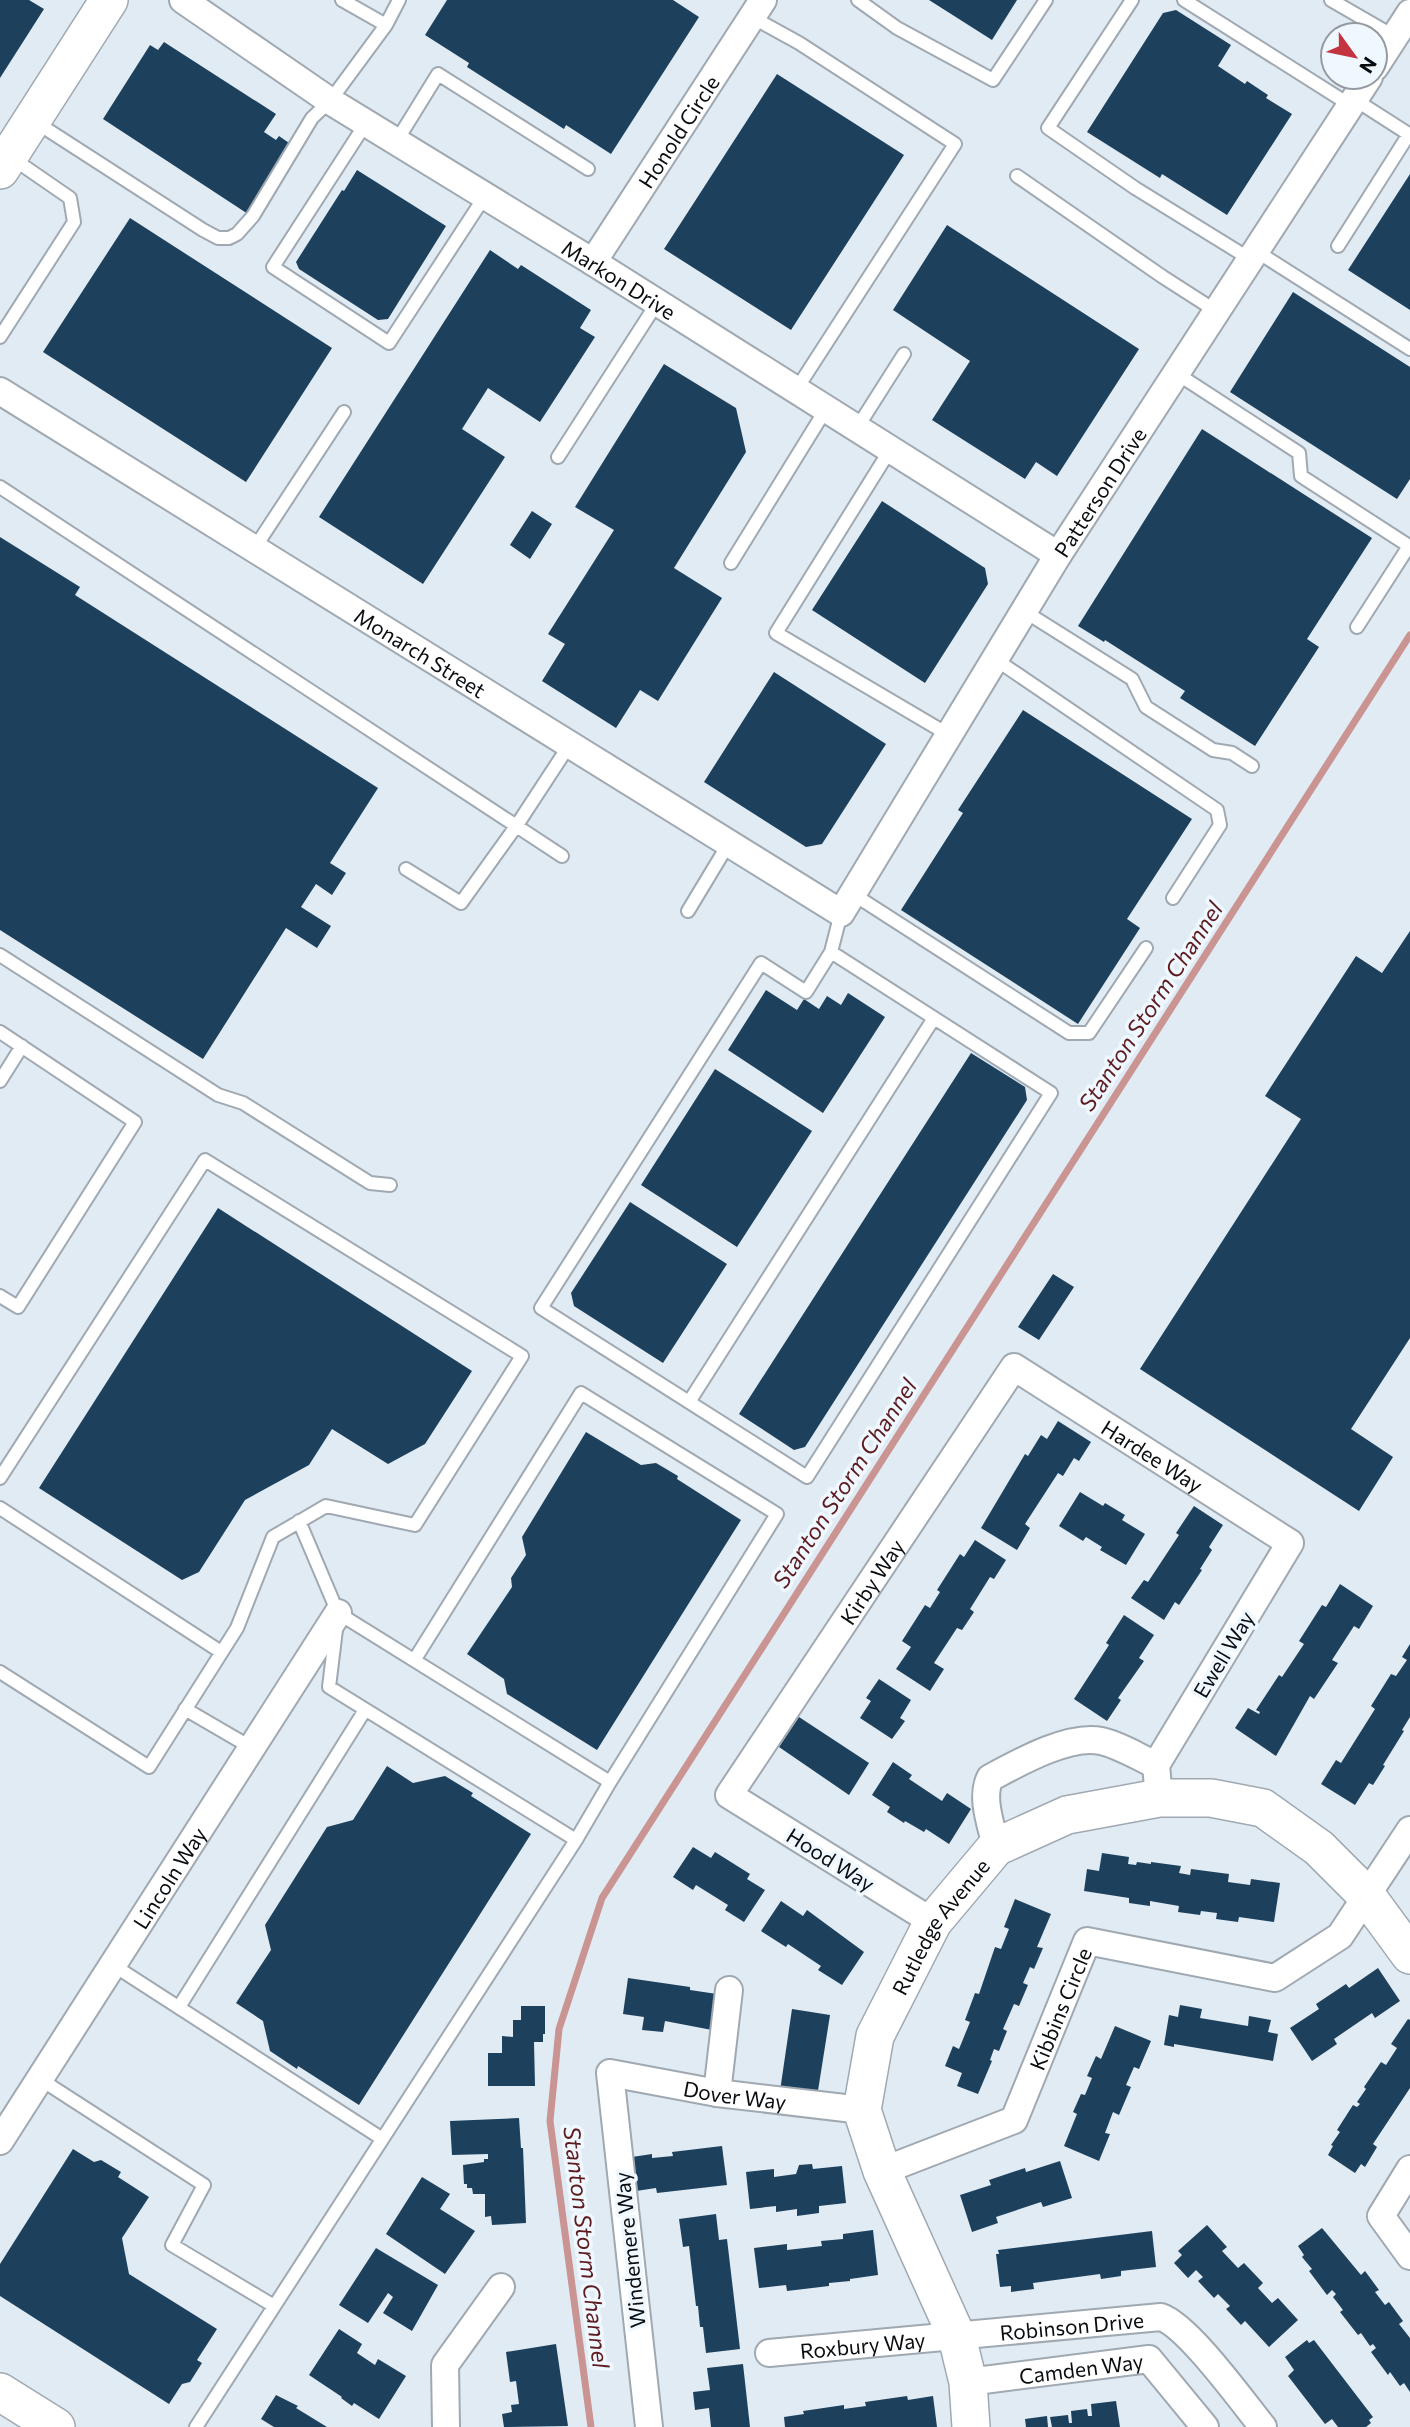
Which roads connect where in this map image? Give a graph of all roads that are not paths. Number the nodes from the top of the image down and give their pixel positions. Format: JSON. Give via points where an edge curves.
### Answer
{"nodes":[{"id":1,"x":109,"y":0,"type":"edge"},
{"id":2,"x":183,"y":0,"type":"edge"},
{"id":3,"x":342,"y":0,"type":"edge"},
{"id":4,"x":399,"y":0,"type":"edge"},
{"id":5,"x":858,"y":0,"type":"edge"},
{"id":6,"x":1046,"y":0,"type":"edge"},
{"id":7,"x":1132,"y":0,"type":"edge"},
{"id":8,"x":1184,"y":0,"type":"edge"},
{"id":9,"x":1332,"y":0,"type":"edge"},
{"id":10,"x":757,"y":8,"type":"edge"},
{"id":11,"x":1410,"y":13,"type":"edge"},
{"id":12,"x":386,"y":25,"type":"junction"},
{"id":13,"x":1395,"y":37,"type":"junction"},
{"id":14,"x":1389,"y":46,"type":"edge"},
{"id":15,"x":1358,"y":94,"type":"edge"},
{"id":16,"x":330,"y":101,"type":"junction"},
{"id":17,"x":366,"y":123,"type":"junction"},
{"id":18,"x":1409,"y":135,"type":"edge"},
{"id":19,"x":396,"y":142,"type":"junction"},
{"id":20,"x":13,"y":147,"type":"edge"},
{"id":21,"x":588,"y":169,"type":"dead end"},
{"id":22,"x":1017,"y":176,"type":"dead end"},
{"id":23,"x":485,"y":196,"type":"junction"},
{"id":24,"x":1338,"y":246,"type":"dead end"},
{"id":25,"x":1253,"y":255,"type":"junction"},
{"id":26,"x":593,"y":262,"type":"junction"},
{"id":27,"x":657,"y":303,"type":"junction"},
{"id":28,"x":1216,"y":311,"type":"junction"},
{"id":29,"x":0,"y":337,"type":"edge"},
{"id":30,"x":1410,"y":349,"type":"edge"},
{"id":31,"x":904,"y":354,"type":"dead end"},
{"id":32,"x":1176,"y":373,"type":"junction"},
{"id":33,"x":796,"y":390,"type":"junction"},
{"id":34,"x":0,"y":391,"type":"edge"},
{"id":35,"x":826,"y":409,"type":"junction"},
{"id":36,"x":344,"y":412,"type":"dead end"},
{"id":37,"x":857,"y":428,"type":"junction"},
{"id":38,"x":890,"y":450,"type":"junction"},
{"id":39,"x":558,"y":457,"type":"dead end"},
{"id":40,"x":0,"y":487,"type":"edge"},
{"id":41,"x":254,"y":549,"type":"junction"},
{"id":42,"x":1058,"y":555,"type":"junction"},
{"id":43,"x":731,"y":563,"type":"dead end"},
{"id":44,"x":1024,"y":611,"type":"junction"},
{"id":45,"x":1357,"y":627,"type":"dead end"},
{"id":46,"x":995,"y":659,"type":"junction"},
{"id":47,"x":949,"y":734,"type":"junction"},
{"id":48,"x":570,"y":744,"type":"junction"},
{"id":49,"x":1252,"y":766,"type":"dead end"},
{"id":50,"x":517,"y":825,"type":"junction"},
{"id":51,"x":729,"y":843,"type":"junction"},
{"id":52,"x":562,"y":856,"type":"dead end"},
{"id":53,"x":406,"y":869,"type":"dead end"},
{"id":54,"x":1173,"y":898,"type":"dead end"},
{"id":55,"x":847,"y":903,"type":"junction"},
{"id":56,"x":688,"y":911,"type":"dead end"},
{"id":57,"x":1146,"y":948,"type":"dead end"},
{"id":58,"x":831,"y":953,"type":"junction"},
{"id":59,"x":0,"y":955,"type":"edge"},
{"id":60,"x":934,"y":1018,"type":"junction"},
{"id":61,"x":0,"y":1032,"type":"edge"},
{"id":62,"x":22,"y":1046,"type":"junction"},
{"id":63,"x":0,"y":1081,"type":"edge"},
{"id":64,"x":390,"y":1185,"type":"dead end"},
{"id":65,"x":0,"y":1296,"type":"edge"},
{"id":66,"x":1014,"y":1367,"type":"joint"},
{"id":67,"x":689,"y":1402,"type":"junction"},
{"id":68,"x":0,"y":1478,"type":"edge"},
{"id":69,"x":0,"y":1507,"type":"edge"},
{"id":70,"x":299,"y":1521,"type":"junction"},
{"id":71,"x":1290,"y":1544,"type":"joint"},
{"id":72,"x":338,"y":1613,"type":"junction"},
{"id":73,"x":221,"y":1652,"type":"junction"},
{"id":74,"x":415,"y":1659,"type":"junction"},
{"id":75,"x":0,"y":1672,"type":"edge"},
{"id":76,"x":185,"y":1709,"type":"junction"},
{"id":77,"x":365,"y":1710,"type":"junction"},
{"id":78,"x":252,"y":1748,"type":"junction"},
{"id":79,"x":610,"y":1782,"type":"junction"},
{"id":80,"x":1157,"y":1782,"type":"junction"},
{"id":81,"x":729,"y":1795,"type":"joint"},
{"id":82,"x":1410,"y":1830,"type":"edge"},
{"id":83,"x":576,"y":1840,"type":"junction"},
{"id":84,"x":996,"y":1847,"type":"junction"},
{"id":85,"x":1366,"y":1895,"type":"junction"},
{"id":86,"x":933,"y":1922,"type":"junction"},
{"id":87,"x":1410,"y":1955,"type":"edge"},
{"id":88,"x":113,"y":1965,"type":"junction"},
{"id":89,"x":729,"y":1990,"type":"dead end"},
{"id":90,"x":179,"y":2007,"type":"junction"},
{"id":91,"x":610,"y":2073,"type":"joint"},
{"id":92,"x":40,"y":2079,"type":"junction"},
{"id":93,"x":717,"y":2093,"type":"junction"},
{"id":94,"x":862,"y":2110,"type":"junction"},
{"id":95,"x":382,"y":2138,"type":"junction"},
{"id":96,"x":0,"y":2141,"type":"edge"},
{"id":97,"x":1410,"y":2169,"type":"edge"},
{"id":98,"x":882,"y":2171,"type":"junction"},
{"id":99,"x":1410,"y":2256,"type":"edge"},
{"id":100,"x":501,"y":2287,"type":"dead end"},
{"id":101,"x":274,"y":2306,"type":"junction"},
{"id":102,"x":957,"y":2337,"type":"junction"},
{"id":103,"x":769,"y":2353,"type":"dead end"},
{"id":104,"x":968,"y":2382,"type":"junction"},
{"id":105,"x":0,"y":2392,"type":"edge"},
{"id":106,"x":56,"y":2427,"type":"edge"},
{"id":107,"x":196,"y":2427,"type":"edge"},
{"id":108,"x":446,"y":2427,"type":"edge"},
{"id":109,"x":649,"y":2427,"type":"edge"},
{"id":110,"x":971,"y":2427,"type":"edge"},
{"id":111,"x":1205,"y":2427,"type":"edge"},
{"id":112,"x":1263,"y":2427,"type":"edge"}],
"edges":[{"from":1,"to":20,"type":"street"},
{"from":2,"to":16,"type":"street","name":"Markon Drive"},
{"from":3,"to":12,"type":"lane"},
{"from":4,"to":12,"type":"lane"},
{"from":5,"to":6,"type":"lane","via":[[897,28],[993,80]]},
{"from":7,"to":25,"type":"lane","via":[[1048,128],[1133,187]]},
{"from":8,"to":15,"type":"lane"},
{"from":9,"to":13,"type":"lane"},
{"from":10,"to":26,"type":"street","name":"Honold Circle"},
{"from":10,"to":33,"type":"lane","via":[[799,43],[956,144]]},
{"from":11,"to":13,"type":"street"},
{"from":12,"to":16,"type":"lane"},
{"from":13,"to":14,"type":"street"},
{"from":15,"to":18,"type":"lane"},
{"from":15,"to":25,"type":"street","name":"Patterson Drive"},
{"from":16,"to":17,"type":"street","name":"Markon Drive"},
{"from":16,"to":20,"type":"lane","via":[[312,118],[253,216],[229,239]]},
{"from":17,"to":19,"type":"street","name":"Markon Drive"},
{"from":17,"to":23,"type":"lane","via":[[273,267],[389,343]]},
{"from":18,"to":24,"type":"lane"},
{"from":19,"to":21,"type":"lane","via":[[438,75]]},
{"from":19,"to":23,"type":"street","name":"Markon Drive"},
{"from":20,"to":29,"type":"lane","via":[[70,198],[74,222]]},
{"from":22,"to":28,"type":"lane"},
{"from":23,"to":26,"type":"street","name":"Markon Drive"},
{"from":25,"to":28,"type":"street","name":"Patterson Drive"},
{"from":25,"to":30,"type":"lane"},
{"from":26,"to":27,"type":"street","name":"Markon Drive"},
{"from":27,"to":33,"type":"street","name":"Markon Drive"},
{"from":27,"to":39,"type":"lane"},
{"from":28,"to":32,"type":"street","name":"Patterson Drive"},
{"from":31,"to":37,"type":"lane"},
{"from":32,"to":42,"type":"street","name":"Patterson Drive"},
{"from":32,"to":45,"type":"lane","via":[[1299,453],[1301,476],[1409,545]]},
{"from":33,"to":35,"type":"street","name":"Markon Drive"},
{"from":34,"to":41,"type":"street","name":"Monarch Street"},
{"from":35,"to":37,"type":"street","name":"Markon Drive"},
{"from":35,"to":43,"type":"lane"},
{"from":36,"to":41,"type":"lane"},
{"from":37,"to":38,"type":"street","name":"Markon Drive"},
{"from":38,"to":42,"type":"street","name":"Markon Drive"},
{"from":38,"to":47,"type":"lane","via":[[776,633]]},
{"from":40,"to":50,"type":"lane"},
{"from":41,"to":48,"type":"street","name":"Monarch Street"},
{"from":42,"to":44,"type":"street","name":"Patterson Drive"},
{"from":44,"to":46,"type":"street","name":"Patterson Drive"},
{"from":44,"to":49,"type":"lane","via":[[1132,679],[1146,707],[1213,750],[1232,753]]},
{"from":46,"to":47,"type":"street","name":"Patterson Drive"},
{"from":46,"to":54,"type":"lane","via":[[1217,810],[1220,825]]},
{"from":47,"to":55,"type":"street","name":"Patterson Drive"},
{"from":48,"to":50,"type":"lane"},
{"from":48,"to":51,"type":"street","name":"Monarch Street"},
{"from":50,"to":52,"type":"lane"},
{"from":50,"to":53,"type":"lane","via":[[461,903]]},
{"from":51,"to":55,"type":"street","name":"Monarch Street"},
{"from":51,"to":56,"type":"lane"},
{"from":55,"to":57,"type":"lane","via":[[1069,1033],[1089,1034]]},
{"from":55,"to":58,"type":"lane"},
{"from":58,"to":60,"type":"lane"},
{"from":58,"to":67,"type":"lane","via":[[806,992],[761,963],[541,1308]]},
{"from":59,"to":64,"type":"lane","via":[[218,1095],[243,1103],[370,1184]]},
{"from":60,"to":67,"type":"lane"},
{"from":60,"to":67,"type":"lane","via":[[1051,1093],[807,1477]]},
{"from":61,"to":62,"type":"lane"},
{"from":62,"to":63,"type":"lane"},
{"from":62,"to":65,"type":"lane","via":[[135,1122],[18,1307]]},
{"from":66,"to":71,"type":"street","name":"Hardee Way"},
{"from":66,"to":81,"type":"street","name":"Kirby Way"},
{"from":68,"to":70,"type":"lane","via":[[205,1160],[522,1356],[415,1525],[326,1506]]},
{"from":69,"to":73,"type":"lane"},
{"from":70,"to":72,"type":"lane"},
{"from":70,"to":73,"type":"lane","via":[[273,1536],[237,1628]]},
{"from":71,"to":80,"type":"street","name":"Ewell Way"},
{"from":72,"to":74,"type":"lane"},
{"from":72,"to":77,"type":"lane","via":[[329,1687]]},
{"from":72,"to":78,"type":"street","name":"Lincoln Way"},
{"from":73,"to":76,"type":"lane"},
{"from":74,"to":79,"type":"lane"},
{"from":74,"to":79,"type":"lane","via":[[581,1393],[777,1514]]},
{"from":75,"to":76,"type":"lane","via":[[149,1767]]},
{"from":76,"to":78,"type":"lane"},
{"from":77,"to":83,"type":"lane"},
{"from":77,"to":90,"type":"lane"},
{"from":78,"to":88,"type":"street","name":"Lincoln Way"},
{"from":79,"to":83,"type":"lane"},
{"from":80,"to":84,"type":"street","name":"Rutledge Avenue"},
{"from":80,"to":84,"type":"street","via":[[1101,1741],[1087,1740],[1025,1759],[988,1783],[986,1799]]},
{"from":80,"to":85,"type":"street","name":"Rutledge Avenue","via":[[1263,1808],[1319,1848]]},
{"from":81,"to":86,"type":"street","name":"Hood Way"},
{"from":82,"to":85,"type":"street"},
{"from":83,"to":95,"type":"lane"},
{"from":84,"to":86,"type":"street","name":"Rutledge Avenue"},
{"from":85,"to":87,"type":"street","name":"Rutledge Avenue"},
{"from":85,"to":98,"type":"street","name":"Kibbins Circle","via":[[1340,1936],[1275,1978],[1087,1941],[1014,2120]]},
{"from":86,"to":94,"type":"street","name":"Rutledge Avenue","via":[[875,2036]]},
{"from":88,"to":90,"type":"lane"},
{"from":88,"to":92,"type":"street","name":"Lincoln Way"},
{"from":89,"to":93,"type":"street"},
{"from":90,"to":95,"type":"lane"},
{"from":91,"to":93,"type":"street","name":"Dover Way"},
{"from":91,"to":109,"type":"street","name":"Windemere Way"},
{"from":92,"to":96,"type":"street","name":"Lincoln Way"},
{"from":92,"to":101,"type":"lane","via":[[204,2185],[172,2245]]},
{"from":93,"to":94,"type":"street","name":"Dover Way"},
{"from":94,"to":98,"type":"street","name":"Rutledge Avenue"},
{"from":95,"to":101,"type":"lane"},
{"from":97,"to":99,"type":"street","via":[[1381,2217]]},
{"from":98,"to":102,"type":"street","name":"Rutledge Avenue"},
{"from":100,"to":108,"type":"street","via":[[445,2365]]},
{"from":101,"to":107,"type":"lane"},
{"from":102,"to":103,"type":"street","name":"Roxbury Way"},
{"from":102,"to":104,"type":"street","name":"Rutledge Avenue"},
{"from":102,"to":112,"type":"street","name":"Robinson Drive","via":[[1161,2317],[1189,2337]]},
{"from":104,"to":110,"type":"street","name":"Rutledge Avenue"},
{"from":104,"to":111,"type":"street","name":"Camden Way","via":[[1149,2359]]},
{"from":105,"to":106,"type":"street"}]}
